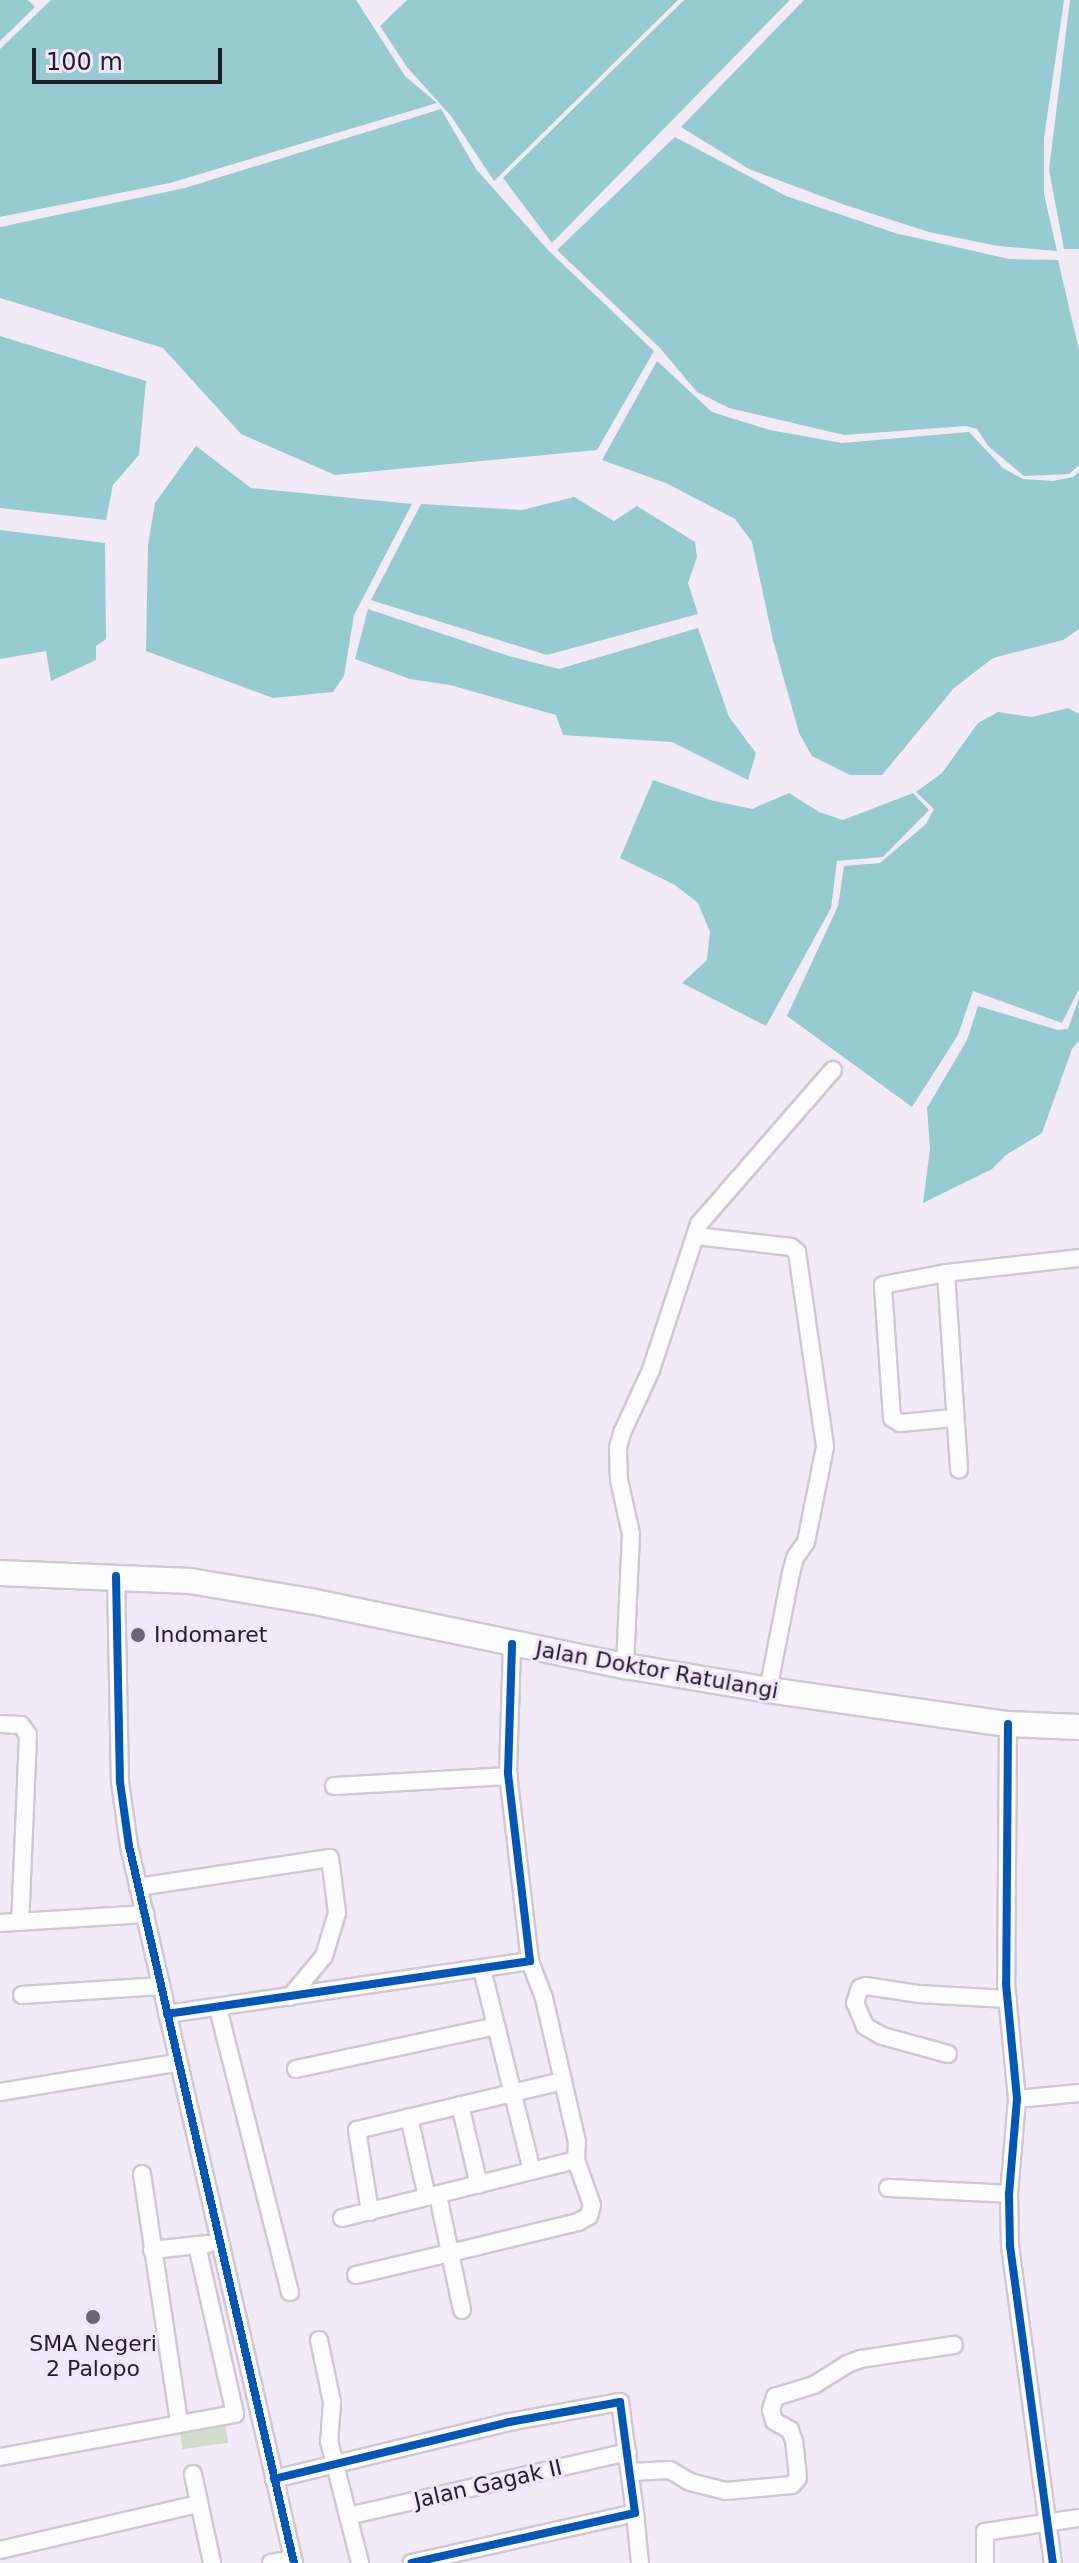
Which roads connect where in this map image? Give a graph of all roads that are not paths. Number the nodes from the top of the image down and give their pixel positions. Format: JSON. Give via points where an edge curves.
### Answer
{"nodes":[{"id":1,"x":833,"y":1070,"type":"dead end"},
{"id":2,"x":696,"y":1236,"type":"junction"},
{"id":3,"x":1079,"y":1258,"type":"edge"},
{"id":4,"x":946,"y":1273,"type":"junction"},
{"id":5,"x":954,"y":1418,"type":"junction"},
{"id":6,"x":959,"y":1470,"type":"dead end"},
{"id":7,"x":0,"y":1573,"type":"edge"},
{"id":8,"x":116,"y":1576,"type":"junction"},
{"id":9,"x":512,"y":1644,"type":"junction"},
{"id":10,"x":625,"y":1666,"type":"junction"},
{"id":11,"x":768,"y":1690,"type":"junction"},
{"id":12,"x":0,"y":1724,"type":"edge"},
{"id":13,"x":1008,"y":1724,"type":"junction"},
{"id":14,"x":1079,"y":1727,"type":"edge"},
{"id":15,"x":509,"y":1776,"type":"junction"},
{"id":16,"x":334,"y":1786,"type":"dead end"},
{"id":17,"x":138,"y":1887,"type":"junction"},
{"id":18,"x":146,"y":1914,"type":"junction"},
{"id":19,"x":20,"y":1922,"type":"junction"},
{"id":20,"x":0,"y":1923,"type":"edge"},
{"id":21,"x":530,"y":1961,"type":"junction"},
{"id":22,"x":482,"y":1969,"type":"junction"},
{"id":23,"x":161,"y":1986,"type":"junction"},
{"id":24,"x":22,"y":1995,"type":"dead end"},
{"id":25,"x":290,"y":1997,"type":"junction"},
{"id":26,"x":1008,"y":1999,"type":"junction"},
{"id":27,"x":218,"y":2008,"type":"junction"},
{"id":28,"x":167,"y":2014,"type":"junction"},
{"id":29,"x":496,"y":2026,"type":"junction"},
{"id":30,"x":948,"y":2054,"type":"dead end"},
{"id":31,"x":176,"y":2063,"type":"junction"},
{"id":32,"x":296,"y":2069,"type":"dead end"},
{"id":33,"x":563,"y":2081,"type":"junction"},
{"id":34,"x":0,"y":2092,"type":"edge"},
{"id":35,"x":512,"y":2092,"type":"junction"},
{"id":36,"x":1079,"y":2093,"type":"edge"},
{"id":37,"x":1017,"y":2099,"type":"junction"},
{"id":38,"x":460,"y":2105,"type":"junction"},
{"id":39,"x":409,"y":2117,"type":"junction"},
{"id":40,"x":576,"y":2160,"type":"junction"},
{"id":41,"x":532,"y":2171,"type":"junction"},
{"id":42,"x":142,"y":2174,"type":"dead end"},
{"id":43,"x":479,"y":2185,"type":"junction"},
{"id":44,"x":888,"y":2188,"type":"dead end"},
{"id":45,"x":1009,"y":2194,"type":"junction"},
{"id":46,"x":433,"y":2196,"type":"junction"},
{"id":47,"x":370,"y":2212,"type":"junction"},
{"id":48,"x":342,"y":2218,"type":"dead end"},
{"id":49,"x":217,"y":2243,"type":"junction"},
{"id":50,"x":197,"y":2245,"type":"junction"},
{"id":51,"x":152,"y":2250,"type":"junction"},
{"id":52,"x":450,"y":2253,"type":"junction"},
{"id":53,"x":356,"y":2275,"type":"dead end"},
{"id":54,"x":290,"y":2292,"type":"dead end"},
{"id":55,"x":462,"y":2310,"type":"dead end"},
{"id":56,"x":319,"y":2340,"type":"dead end"},
{"id":57,"x":954,"y":2345,"type":"dead end"},
{"id":58,"x":257,"y":2410,"type":"junction"},
{"id":59,"x":235,"y":2414,"type":"junction"},
{"id":60,"x":179,"y":2423,"type":"junction"},
{"id":61,"x":628,"y":2452,"type":"junction"},
{"id":62,"x":0,"y":2457,"type":"edge"},
{"id":63,"x":335,"y":2465,"type":"junction"},
{"id":64,"x":630,"y":2472,"type":"junction"},
{"id":65,"x":193,"y":2474,"type":"dead end"},
{"id":66,"x":274,"y":2479,"type":"junction"},
{"id":67,"x":197,"y":2504,"type":"junction"},
{"id":68,"x":635,"y":2513,"type":"junction"},
{"id":69,"x":348,"y":2516,"type":"junction"},
{"id":70,"x":1079,"y":2518,"type":"edge"},
{"id":71,"x":1048,"y":2523,"type":"junction"},
{"id":72,"x":12,"y":2553,"type":"edge"},
{"id":73,"x":293,"y":2561,"type":"edge"},
{"id":74,"x":212,"y":2563,"type":"edge"},
{"id":75,"x":271,"y":2563,"type":"edge"},
{"id":76,"x":360,"y":2563,"type":"edge"},
{"id":77,"x":412,"y":2563,"type":"edge"},
{"id":78,"x":640,"y":2563,"type":"edge"},
{"id":79,"x":985,"y":2563,"type":"edge"},
{"id":80,"x":1053,"y":2563,"type":"edge"}],
"edges":[{"from":1,"to":2,"type":"street","via":[[699,1224]]},
{"from":2,"to":10,"type":"street","via":[[651,1370],[618,1448],[631,1534]]},
{"from":2,"to":11,"type":"street","via":[[797,1252],[825,1447],[806,1542],[791,1573]]},
{"from":3,"to":4,"type":"street"},
{"from":4,"to":5,"type":"street"},
{"from":4,"to":5,"type":"street","via":[[883,1285],[886,1347],[894,1422]]},
{"from":5,"to":6,"type":"street"},
{"from":7,"to":8,"type":"highway","name":"Jalan Doktor Ratulangi"},
{"from":8,"to":9,"type":"highway","name":"Jalan Doktor Ratulangi","via":[[190,1581],[295,1598]]},
{"from":8,"to":17,"type":"street","via":[[120,1782]]},
{"from":9,"to":10,"type":"highway","name":"Jalan Doktor Ratulangi"},
{"from":9,"to":15,"type":"street"},
{"from":10,"to":11,"type":"highway","name":"Jalan Doktor Ratulangi"},
{"from":11,"to":13,"type":"highway","name":"Jalan Doktor Ratulangi"},
{"from":12,"to":19,"type":"street","via":[[21,1725],[28,1735]]},
{"from":13,"to":14,"type":"highway","name":"Jalan Doktor Ratulangi"},
{"from":13,"to":26,"type":"street"},
{"from":15,"to":16,"type":"street"},
{"from":15,"to":21,"type":"street"},
{"from":17,"to":18,"type":"street"},
{"from":17,"to":25,"type":"street","via":[[330,1858],[337,1913],[324,1956]]},
{"from":18,"to":19,"type":"street"},
{"from":18,"to":23,"type":"street"},
{"from":19,"to":20,"type":"street"},
{"from":21,"to":22,"type":"street"},
{"from":21,"to":33,"type":"street"},
{"from":22,"to":25,"type":"street"},
{"from":22,"to":29,"type":"street"},
{"from":23,"to":24,"type":"street"},
{"from":23,"to":28,"type":"street"},
{"from":25,"to":27,"type":"street"},
{"from":26,"to":30,"type":"street","via":[[860,1988],[855,2003],[865,2026],[882,2036]]},
{"from":26,"to":37,"type":"street"},
{"from":27,"to":28,"type":"street"},
{"from":27,"to":54,"type":"street"},
{"from":28,"to":31,"type":"street"},
{"from":29,"to":32,"type":"street"},
{"from":29,"to":35,"type":"street"},
{"from":31,"to":34,"type":"street"},
{"from":31,"to":49,"type":"street"},
{"from":33,"to":35,"type":"street"},
{"from":33,"to":40,"type":"street"},
{"from":35,"to":38,"type":"street"},
{"from":35,"to":41,"type":"street"},
{"from":36,"to":37,"type":"street"},
{"from":37,"to":45,"type":"street"},
{"from":38,"to":39,"type":"street"},
{"from":38,"to":43,"type":"street"},
{"from":39,"to":46,"type":"street"},
{"from":39,"to":47,"type":"street","via":[[357,2130]]},
{"from":40,"to":41,"type":"street"},
{"from":40,"to":52,"type":"street","via":[[592,2205],[589,2216]]},
{"from":41,"to":43,"type":"street"},
{"from":42,"to":51,"type":"street"},
{"from":43,"to":46,"type":"street"},
{"from":44,"to":45,"type":"street"},
{"from":45,"to":71,"type":"street","via":[[1014,2291],[1035,2405]]},
{"from":46,"to":47,"type":"street"},
{"from":46,"to":52,"type":"street"},
{"from":47,"to":48,"type":"street"},
{"from":49,"to":50,"type":"street"},
{"from":49,"to":58,"type":"street"},
{"from":50,"to":51,"type":"street"},
{"from":50,"to":59,"type":"street"},
{"from":51,"to":60,"type":"street"},
{"from":52,"to":53,"type":"street"},
{"from":52,"to":55,"type":"street"},
{"from":56,"to":63,"type":"street","via":[[332,2402],[328,2427]]},
{"from":57,"to":64,"type":"street","via":[[861,2359],[814,2385],[775,2397],[774,2421],[790,2430],[794,2441],[798,2478],[792,2485],[726,2491],[690,2482],[670,2470]]},
{"from":58,"to":59,"type":"street"},
{"from":58,"to":66,"type":"street"},
{"from":59,"to":60,"type":"street"},
{"from":60,"to":62,"type":"street"},
{"from":61,"to":63,"type":"street","via":[[622,2407],[616,2400]]},
{"from":61,"to":64,"type":"street"},
{"from":61,"to":69,"type":"street","name":"Jalan Gagak II"},
{"from":63,"to":66,"type":"street"},
{"from":63,"to":69,"type":"street"},
{"from":64,"to":68,"type":"street"},
{"from":65,"to":67,"type":"street"},
{"from":66,"to":73,"type":"street"},
{"from":67,"to":72,"type":"street"},
{"from":67,"to":74,"type":"street"},
{"from":68,"to":77,"type":"street"},
{"from":68,"to":78,"type":"street"},
{"from":69,"to":76,"type":"street"},
{"from":70,"to":71,"type":"street"},
{"from":71,"to":79,"type":"street","via":[[984,2533]]},
{"from":71,"to":80,"type":"street"},
{"from":73,"to":75,"type":"street"}]}
